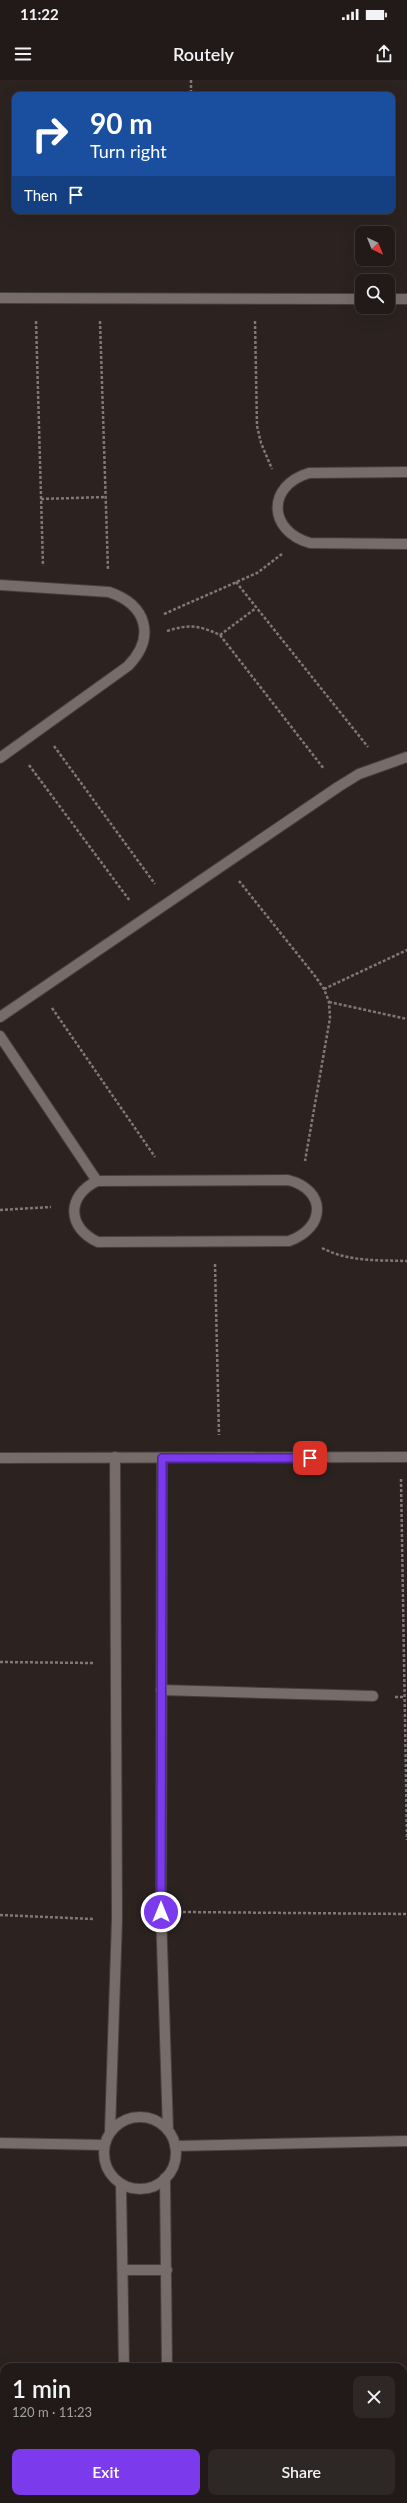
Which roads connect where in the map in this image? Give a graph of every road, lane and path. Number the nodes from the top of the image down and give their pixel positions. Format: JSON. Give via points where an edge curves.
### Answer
{"nodes":[{"id":1,"x":191,"y":80,"type":"edge"},
{"id":2,"x":191,"y":92,"type":"edge"},
{"id":3,"x":0,"y":298,"type":"edge"},
{"id":4,"x":35,"y":298,"type":"junction"},
{"id":5,"x":99,"y":298,"type":"junction"},
{"id":6,"x":255,"y":299,"type":"junction"},
{"id":7,"x":355,"y":299,"type":"edge"},
{"id":8,"x":395,"y":299,"type":"edge"},
{"id":9,"x":407,"y":299,"type":"edge"},
{"id":10,"x":407,"y":472,"type":"edge"},
{"id":11,"x":285,"y":487,"type":"junction"},
{"id":12,"x":106,"y":497,"type":"junction"},
{"id":13,"x":41,"y":499,"type":"junction"},
{"id":14,"x":296,"y":539,"type":"junction"},
{"id":15,"x":407,"y":544,"type":"edge"},
{"id":16,"x":236,"y":582,"type":"junction"},
{"id":17,"x":0,"y":585,"type":"edge"},
{"id":18,"x":44,"y":588,"type":"junction"},
{"id":19,"x":109,"y":592,"type":"junction"},
{"id":20,"x":256,"y":608,"type":"junction"},
{"id":21,"x":144,"y":623,"type":"junction"},
{"id":22,"x":220,"y":636,"type":"junction"},
{"id":23,"x":145,"y":639,"type":"junction"},
{"id":24,"x":41,"y":728,"type":"junction"},
{"id":25,"x":16,"y":746,"type":"junction"},
{"id":26,"x":407,"y":757,"type":"edge"},
{"id":27,"x":0,"y":758,"type":"edge"},
{"id":28,"x":382,"y":765,"type":"junction"},
{"id":29,"x":338,"y":787,"type":"junction"},
{"id":30,"x":225,"y":864,"type":"junction"},
{"id":31,"x":169,"y":902,"type":"junction"},
{"id":32,"x":143,"y":919,"type":"junction"},
{"id":33,"x":407,"y":950,"type":"edge"},
{"id":34,"x":324,"y":988,"type":"junction"},
{"id":35,"x":40,"y":990,"type":"junction"},
{"id":36,"x":329,"y":1002,"type":"junction"},
{"id":37,"x":0,"y":1017,"type":"edge"},
{"id":38,"x":407,"y":1019,"type":"edge"},
{"id":39,"x":0,"y":1036,"type":"edge"},
{"id":40,"x":172,"y":1180,"type":"junction"},
{"id":41,"x":97,"y":1181,"type":"junction"},
{"id":42,"x":301,"y":1183,"type":"junction"},
{"id":43,"x":74,"y":1206,"type":"junction"},
{"id":44,"x":0,"y":1210,"type":"edge"},
{"id":45,"x":302,"y":1236,"type":"junction"},
{"id":46,"x":215,"y":1242,"type":"junction"},
{"id":47,"x":407,"y":1260,"type":"edge"},
{"id":48,"x":404,"y":1457,"type":"edge"},
{"id":49,"x":0,"y":1458,"type":"edge"},
{"id":50,"x":115,"y":1458,"type":"junction"},
{"id":51,"x":162,"y":1458,"type":"junction"},
{"id":52,"x":220,"y":1458,"type":"junction"},
{"id":53,"x":402,"y":1574,"type":"junction"},
{"id":54,"x":407,"y":1574,"type":"edge"},
{"id":55,"x":405,"y":1644,"type":"edge"},
{"id":56,"x":0,"y":1662,"type":"edge"},
{"id":57,"x":116,"y":1663,"type":"junction"},
{"id":58,"x":161,"y":1690,"type":"junction"},
{"id":59,"x":373,"y":1696,"type":"dead end"},
{"id":60,"x":407,"y":1840,"type":"edge"},
{"id":61,"x":161,"y":1912,"type":"junction"},
{"id":62,"x":407,"y":1914,"type":"edge"},
{"id":63,"x":0,"y":1915,"type":"edge"},
{"id":64,"x":117,"y":1920,"type":"junction"},
{"id":65,"x":168,"y":2130,"type":"junction"},
{"id":66,"x":110,"y":2131,"type":"junction"},
{"id":67,"x":407,"y":2140,"type":"edge"},
{"id":68,"x":0,"y":2143,"type":"edge"},
{"id":69,"x":104,"y":2145,"type":"junction"},
{"id":70,"x":175,"y":2146,"type":"junction"},
{"id":71,"x":165,"y":2178,"type":"junction"},
{"id":72,"x":121,"y":2184,"type":"junction"},
{"id":73,"x":123,"y":2270,"type":"junction"},
{"id":74,"x":167,"y":2270,"type":"junction"},
{"id":75,"x":124,"y":2363,"type":"edge"},
{"id":76,"x":167,"y":2363,"type":"edge"}],
"edges":[{"from":1,"to":2,"type":"path"},
{"from":3,"to":4,"type":"street"},
{"from":4,"to":5,"type":"street"},
{"from":4,"to":13,"type":"path"},
{"from":5,"to":6,"type":"street"},
{"from":5,"to":12,"type":"path"},
{"from":6,"to":7,"type":"street"},
{"from":6,"to":11,"type":"path","via":[[258,426],[266,459]]},
{"from":8,"to":9,"type":"street"},
{"from":10,"to":11,"type":"street","via":[[309,473],[295,478]]},
{"from":11,"to":14,"type":"street","via":[[278,500],[278,516],[284,530]]},
{"from":12,"to":13,"type":"path"},
{"from":12,"to":19,"type":"path"},
{"from":13,"to":18,"type":"path"},
{"from":14,"to":15,"type":"street","via":[[310,543]]},
{"from":14,"to":16,"type":"path","via":[[271,564]]},
{"from":16,"to":20,"type":"path"},
{"from":16,"to":21,"type":"path"},
{"from":17,"to":18,"type":"street"},
{"from":18,"to":19,"type":"street"},
{"from":19,"to":21,"type":"street","via":[[124,597],[136,608]]},
{"from":20,"to":22,"type":"path"},
{"from":20,"to":28,"type":"path"},
{"from":21,"to":23,"type":"street"},
{"from":22,"to":23,"type":"path","via":[[204,628],[186,625]]},
{"from":22,"to":29,"type":"path"},
{"from":23,"to":24,"type":"street","via":[[139,654],[128,666]]},
{"from":24,"to":25,"type":"street"},
{"from":24,"to":31,"type":"path"},
{"from":25,"to":27,"type":"street"},
{"from":25,"to":32,"type":"path"},
{"from":26,"to":28,"type":"street"},
{"from":28,"to":29,"type":"street"},
{"from":29,"to":30,"type":"street"},
{"from":30,"to":31,"type":"street"},
{"from":30,"to":34,"type":"path"},
{"from":31,"to":32,"type":"street"},
{"from":32,"to":35,"type":"street"},
{"from":33,"to":34,"type":"path"},
{"from":34,"to":36,"type":"path"},
{"from":35,"to":37,"type":"street"},
{"from":35,"to":40,"type":"path"},
{"from":36,"to":38,"type":"path"},
{"from":36,"to":42,"type":"path","via":[[328,1032]]},
{"from":39,"to":41,"type":"street"},
{"from":40,"to":41,"type":"street"},
{"from":40,"to":42,"type":"street","via":[[288,1180]]},
{"from":41,"to":43,"type":"street","via":[[86,1186]]},
{"from":42,"to":45,"type":"street","via":[[310,1192],[316,1204],[316,1216],[311,1229]]},
{"from":43,"to":44,"type":"path"},
{"from":43,"to":46,"type":"street","via":[[74,1218],[79,1229],[87,1237],[98,1242]]},
{"from":45,"to":46,"type":"street","via":[[289,1241]]},
{"from":45,"to":47,"type":"path","via":[[331,1253],[347,1258]]},
{"from":46,"to":52,"type":"path"},
{"from":48,"to":52,"type":"street"},
{"from":48,"to":53,"type":"path"},
{"from":49,"to":50,"type":"street"},
{"from":50,"to":51,"type":"street"},
{"from":50,"to":57,"type":"street"},
{"from":51,"to":52,"type":"street"},
{"from":51,"to":58,"type":"street"},
{"from":53,"to":54,"type":"path"},
{"from":53,"to":55,"type":"path"},
{"from":55,"to":60,"type":"path"},
{"from":56,"to":57,"type":"path"},
{"from":57,"to":64,"type":"street"},
{"from":58,"to":59,"type":"street"},
{"from":58,"to":61,"type":"street"},
{"from":61,"to":62,"type":"path"},
{"from":61,"to":65,"type":"street"},
{"from":63,"to":64,"type":"path"},
{"from":64,"to":66,"type":"street"},
{"from":65,"to":66,"type":"street","via":[[158,2121],[146,2117],[132,2117],[120,2122]]},
{"from":65,"to":70,"type":"street"},
{"from":66,"to":69,"type":"street"},
{"from":67,"to":70,"type":"street"},
{"from":68,"to":69,"type":"street"},
{"from":69,"to":72,"type":"street","via":[[106,2167],[112,2177]]},
{"from":70,"to":71,"type":"street","via":[[176,2158]]},
{"from":71,"to":72,"type":"street","via":[[156,2186],[144,2189]]},
{"from":71,"to":74,"type":"street"},
{"from":72,"to":73,"type":"street"},
{"from":73,"to":74,"type":"street"},
{"from":73,"to":75,"type":"street"},
{"from":74,"to":76,"type":"street"}]}
